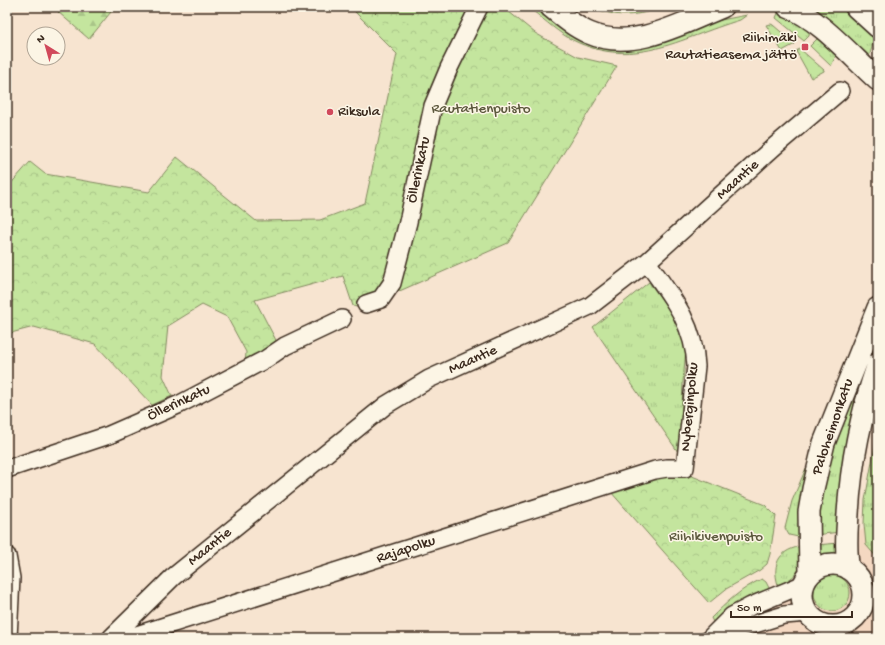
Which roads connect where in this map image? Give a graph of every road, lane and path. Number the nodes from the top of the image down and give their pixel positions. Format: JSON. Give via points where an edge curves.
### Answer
{"nodes":[{"id":1,"x":479,"y":7,"type":"edge"},
{"id":2,"x":551,"y":7,"type":"edge"},
{"id":3,"x":722,"y":7,"type":"edge"},
{"id":4,"x":788,"y":7,"type":"edge"},
{"id":5,"x":856,"y":7,"type":"edge"},
{"id":6,"x":878,"y":27,"type":"edge"},
{"id":7,"x":878,"y":80,"type":"edge"},
{"id":8,"x":840,"y":92,"type":"dead end"},
{"id":9,"x":648,"y":262,"type":"junction"},
{"id":10,"x":366,"y":304,"type":"dead end"},
{"id":11,"x":878,"y":308,"type":"edge"},
{"id":12,"x":342,"y":319,"type":"dead end"},
{"id":13,"x":878,"y":364,"type":"edge"},
{"id":14,"x":685,"y":468,"type":"joint"},
{"id":15,"x":7,"y":469,"type":"edge"},
{"id":16,"x":7,"y":556,"type":"edge"},
{"id":17,"x":850,"y":569,"type":"junction"},
{"id":18,"x":807,"y":579,"type":"junction"},
{"id":19,"x":856,"y":616,"type":"junction"},
{"id":20,"x":816,"y":624,"type":"edge"},
{"id":21,"x":8,"y":638,"type":"edge"},
{"id":22,"x":111,"y":638,"type":"edge"},
{"id":23,"x":127,"y":638,"type":"edge"},
{"id":24,"x":710,"y":638,"type":"edge"},
{"id":25,"x":856,"y":638,"type":"edge"}],
"edges":[{"from":1,"to":10,"type":"street","name":"Öllerinkatu","via":[[433,106],[392,283],[381,299]]},
{"from":2,"to":3,"type":"street","via":[[589,33],[620,38],[636,38],[657,33]]},
{"from":4,"to":7,"type":"street","via":[[816,23]]},
{"from":5,"to":6,"type":"street"},
{"from":8,"to":9,"type":"street","name":"Maantie"},
{"from":9,"to":14,"type":"street","name":"Nyberginpolku","via":[[681,311],[695,351],[696,366]]},
{"from":9,"to":22,"type":"street","name":"Maantie","via":[[590,306],[429,379],[386,405],[173,577]]},
{"from":11,"to":18,"type":"street","name":"Paloheimonkatu","via":[[818,464],[810,512]]},
{"from":12,"to":15,"type":"street","name":"Öllerinkatu","via":[[285,346],[266,359],[180,404],[109,434]]},
{"from":13,"to":17,"type":"street","name":"Paloheimonkatu","via":[[859,427],[850,483],[846,536]]},
{"from":14,"to":23,"type":"street","name":"Rajapolku","via":[[655,470]]},
{"from":16,"to":21,"type":"street","via":[[10,578]]},
{"from":17,"to":18,"type":"street","via":[[832,564],[820,567]]},
{"from":17,"to":19,"type":"street","via":[[858,577],[863,588],[864,600]]},
{"from":18,"to":20,"type":"street","via":[[803,602]]},
{"from":18,"to":24,"type":"street","via":[[739,613]]},
{"from":19,"to":20,"type":"street","via":[[846,623],[834,626]]},
{"from":19,"to":25,"type":"street"},
{"from":20,"to":24,"type":"street","via":[[784,615]]}]}
